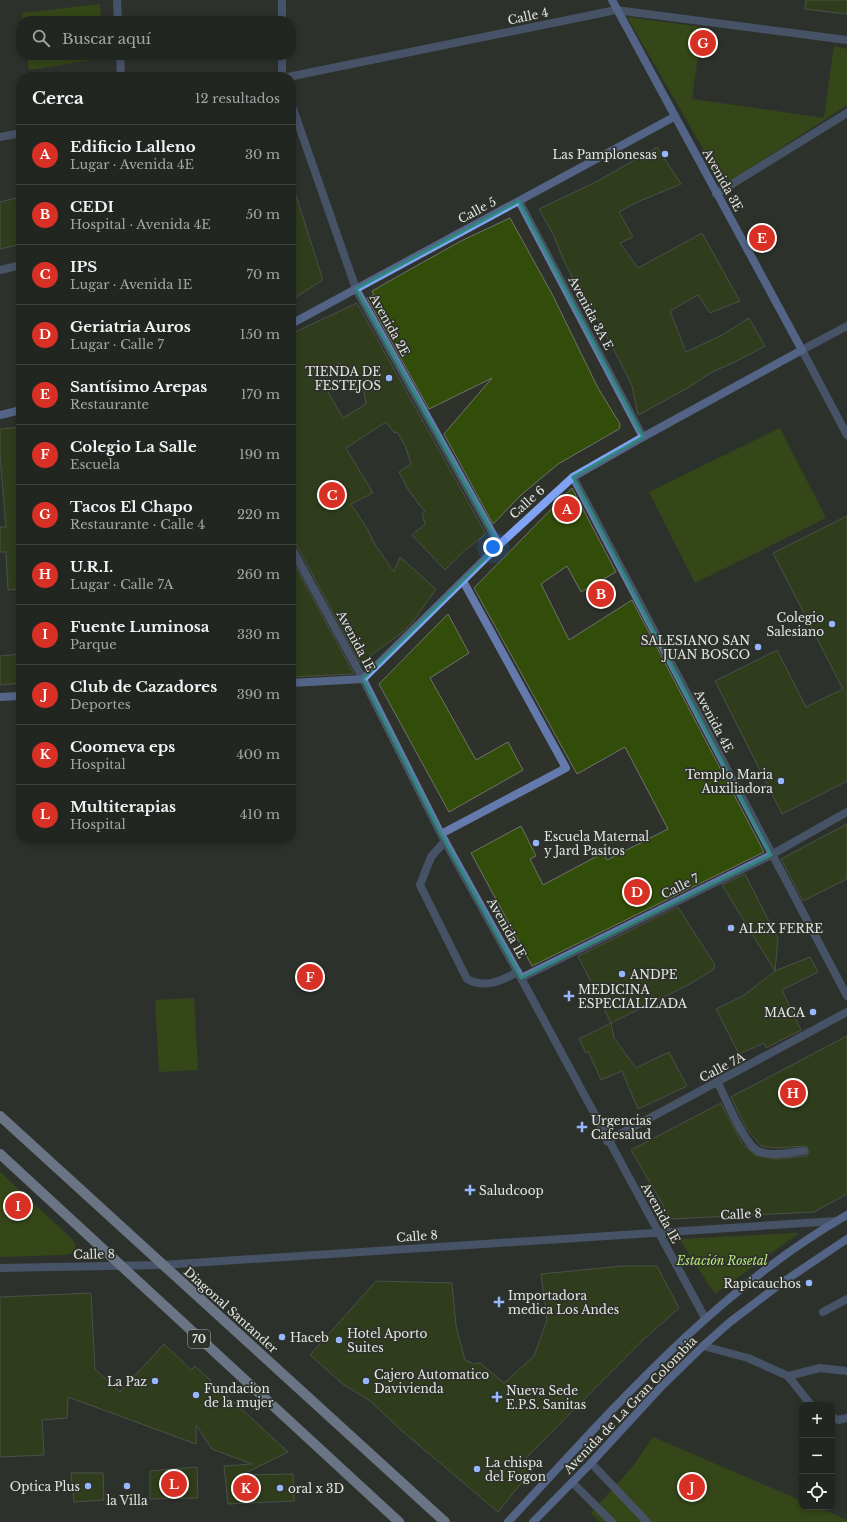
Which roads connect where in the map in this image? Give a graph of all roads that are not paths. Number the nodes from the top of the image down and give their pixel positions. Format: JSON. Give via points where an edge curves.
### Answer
{"nodes":[{"id":1,"x":117,"y":0,"type":"edge"},
{"id":2,"x":282,"y":0,"type":"edge"},
{"id":3,"x":612,"y":0,"type":"edge"},
{"id":4,"x":616,"y":10,"type":"junction"},
{"id":5,"x":118,"y":16,"type":"edge"},
{"id":6,"x":282,"y":16,"type":"edge"},
{"id":7,"x":847,"y":40,"type":"edge"},
{"id":8,"x":120,"y":60,"type":"edge"},
{"id":9,"x":282,"y":60,"type":"edge"},
{"id":10,"x":121,"y":72,"type":"edge"},
{"id":11,"x":282,"y":72,"type":"edge"},
{"id":12,"x":296,"y":75,"type":"edge"},
{"id":13,"x":847,"y":113,"type":"edge"},
{"id":14,"x":296,"y":117,"type":"edge"},
{"id":15,"x":674,"y":117,"type":"junction"},
{"id":16,"x":16,"y":134,"type":"edge"},
{"id":17,"x":0,"y":137,"type":"edge"},
{"id":18,"x":716,"y":194,"type":"junction"},
{"id":19,"x":519,"y":202,"type":"junction"},
{"id":20,"x":16,"y":266,"type":"edge"},
{"id":21,"x":0,"y":270,"type":"edge"},
{"id":22,"x":356,"y":289,"type":"junction"},
{"id":23,"x":296,"y":321,"type":"edge"},
{"id":24,"x":847,"y":326,"type":"edge"},
{"id":25,"x":802,"y":350,"type":"junction"},
{"id":26,"x":16,"y":411,"type":"edge"},
{"id":27,"x":0,"y":415,"type":"edge"},
{"id":28,"x":847,"y":435,"type":"edge"},
{"id":29,"x":642,"y":436,"type":"junction"},
{"id":30,"x":573,"y":477,"type":"junction"},
{"id":31,"x":499,"y":545,"type":"junction"},
{"id":32,"x":296,"y":556,"type":"edge"},
{"id":33,"x":463,"y":581,"type":"junction"},
{"id":34,"x":363,"y":679,"type":"junction"},
{"id":35,"x":296,"y":683,"type":"edge"},
{"id":36,"x":16,"y":696,"type":"edge"},
{"id":37,"x":0,"y":697,"type":"edge"},
{"id":38,"x":847,"y":812,"type":"edge"},
{"id":39,"x":443,"y":838,"type":"junction"},
{"id":40,"x":771,"y":854,"type":"junction"},
{"id":41,"x":519,"y":975,"type":"junction"},
{"id":42,"x":847,"y":996,"type":"edge"},
{"id":43,"x":847,"y":1012,"type":"edge"},
{"id":44,"x":718,"y":1083,"type":"junction"},
{"id":45,"x":0,"y":1116,"type":"edge"},
{"id":46,"x":607,"y":1141,"type":"junction"},
{"id":47,"x":804,"y":1151,"type":"dead end"},
{"id":48,"x":0,"y":1154,"type":"edge"},
{"id":49,"x":847,"y":1214,"type":"edge"},
{"id":50,"x":836,"y":1221,"type":"junction"},
{"id":51,"x":657,"y":1231,"type":"junction"},
{"id":52,"x":847,"y":1239,"type":"edge"},
{"id":53,"x":162,"y":1265,"type":"junction"},
{"id":54,"x":119,"y":1266,"type":"junction"},
{"id":55,"x":0,"y":1268,"type":"edge"},
{"id":56,"x":847,"y":1299,"type":"edge"},
{"id":57,"x":823,"y":1312,"type":"dead end"},
{"id":58,"x":705,"y":1318,"type":"junction"},
{"id":59,"x":703,"y":1346,"type":"junction"},
{"id":60,"x":847,"y":1371,"type":"edge"},
{"id":61,"x":788,"y":1376,"type":"junction"},
{"id":62,"x":809,"y":1402,"type":"edge"},
{"id":63,"x":835,"y":1418,"type":"edge"},
{"id":64,"x":847,"y":1418,"type":"edge"},
{"id":65,"x":591,"y":1464,"type":"junction"},
{"id":66,"x":572,"y":1482,"type":"junction"},
{"id":67,"x":399,"y":1522,"type":"edge"},
{"id":68,"x":445,"y":1522,"type":"edge"},
{"id":69,"x":508,"y":1522,"type":"edge"},
{"id":70,"x":533,"y":1522,"type":"edge"},
{"id":71,"x":612,"y":1522,"type":"edge"},
{"id":72,"x":647,"y":1522,"type":"edge"}],
"edges":[{"from":1,"to":5,"type":"street"},
{"from":2,"to":6,"type":"street"},
{"from":3,"to":4,"type":"street","name":"Avenida 3E"},
{"from":4,"to":7,"type":"street","name":"Calle 4"},
{"from":4,"to":12,"type":"street","name":"Calle 4"},
{"from":4,"to":15,"type":"street","name":"Avenida 3E"},
{"from":8,"to":10,"type":"street"},
{"from":9,"to":11,"type":"street"},
{"from":13,"to":18,"type":"street"},
{"from":14,"to":22,"type":"street","name":"Avenida 2E"},
{"from":15,"to":18,"type":"street","name":"Avenida 3E"},
{"from":15,"to":19,"type":"street","name":"Calle 5"},
{"from":16,"to":17,"type":"street"},
{"from":18,"to":25,"type":"street","name":"Avenida 3E"},
{"from":19,"to":22,"type":"street","name":"Calle 5"},
{"from":19,"to":29,"type":"street","name":"Avenida 3A E"},
{"from":20,"to":21,"type":"street"},
{"from":22,"to":23,"type":"street","name":"Calle 5"},
{"from":22,"to":31,"type":"street","name":"Avenida 2E"},
{"from":24,"to":25,"type":"street"},
{"from":25,"to":28,"type":"street","name":"Avenida 3E"},
{"from":25,"to":29,"type":"street","name":"Calle 6"},
{"from":26,"to":27,"type":"street"},
{"from":29,"to":30,"type":"street","name":"Calle 6"},
{"from":30,"to":31,"type":"street","name":"Calle 6"},
{"from":30,"to":40,"type":"street","name":"Avenida 4E"},
{"from":31,"to":33,"type":"street","name":"Calle 6"},
{"from":32,"to":34,"type":"street","name":"Avenida 1E"},
{"from":33,"to":34,"type":"street","name":"Calle 6"},
{"from":33,"to":39,"type":"street","name":"Calle 7","via":[[566,768]]},
{"from":34,"to":35,"type":"street"},
{"from":34,"to":39,"type":"street","name":"Avenida 1E"},
{"from":36,"to":37,"type":"street"},
{"from":38,"to":40,"type":"street","name":"Calle 7"},
{"from":39,"to":41,"type":"street","name":"Avenida 1E"},
{"from":39,"to":41,"type":"street","name":"Calle 7","via":[[430,857],[420,885],[468,979],[489,984]]},
{"from":40,"to":41,"type":"street","name":"Calle 7"},
{"from":40,"to":42,"type":"street","name":"Avenida 4E"},
{"from":41,"to":46,"type":"street","name":"Avenida 1E"},
{"from":43,"to":44,"type":"street","name":"Calle 7A"},
{"from":44,"to":46,"type":"street","name":"Calle 7A"},
{"from":44,"to":47,"type":"street","via":[[748,1142],[759,1151],[772,1154]]},
{"from":45,"to":53,"type":"main road","name":"Diagonal Santander","number":"70"},
{"from":46,"to":51,"type":"street","name":"Avenida 1E"},
{"from":48,"to":54,"type":"main road","number":"70"},
{"from":49,"to":50,"type":"street","name":"Avenida de La Gran Colombia"},
{"from":50,"to":51,"type":"street","name":"Calle 8"},
{"from":50,"to":58,"type":"street","name":"Avenida de La Gran Colombia","via":[[768,1268]]},
{"from":51,"to":53,"type":"street","name":"Calle 8"},
{"from":51,"to":58,"type":"street","name":"Avenida 1E"},
{"from":52,"to":59,"type":"street","name":"Avenida de La Gran Colombia","via":[[780,1284]]},
{"from":53,"to":54,"type":"street","name":"Calle 8"},
{"from":53,"to":68,"type":"main road","name":"Diagonal Santander","number":"70"},
{"from":54,"to":55,"type":"street","name":"Calle 8"},
{"from":54,"to":67,"type":"main road","number":"70"},
{"from":56,"to":57,"type":"street"},
{"from":58,"to":69,"type":"street","name":"Avenida de La Gran Colombia","via":[[645,1375]]},
{"from":59,"to":61,"type":"street","via":[[748,1358]]},
{"from":59,"to":65,"type":"street","name":"Avenida de La Gran Colombia","via":[[660,1388]]},
{"from":60,"to":61,"type":"street","via":[[820,1368]]},
{"from":61,"to":62,"type":"street"},
{"from":63,"to":64,"type":"street"},
{"from":65,"to":66,"type":"street","name":"Avenida de La Gran Colombia"},
{"from":65,"to":72,"type":"street"},
{"from":66,"to":70,"type":"street","name":"Avenida de La Gran Colombia"},
{"from":66,"to":71,"type":"street"}]}
